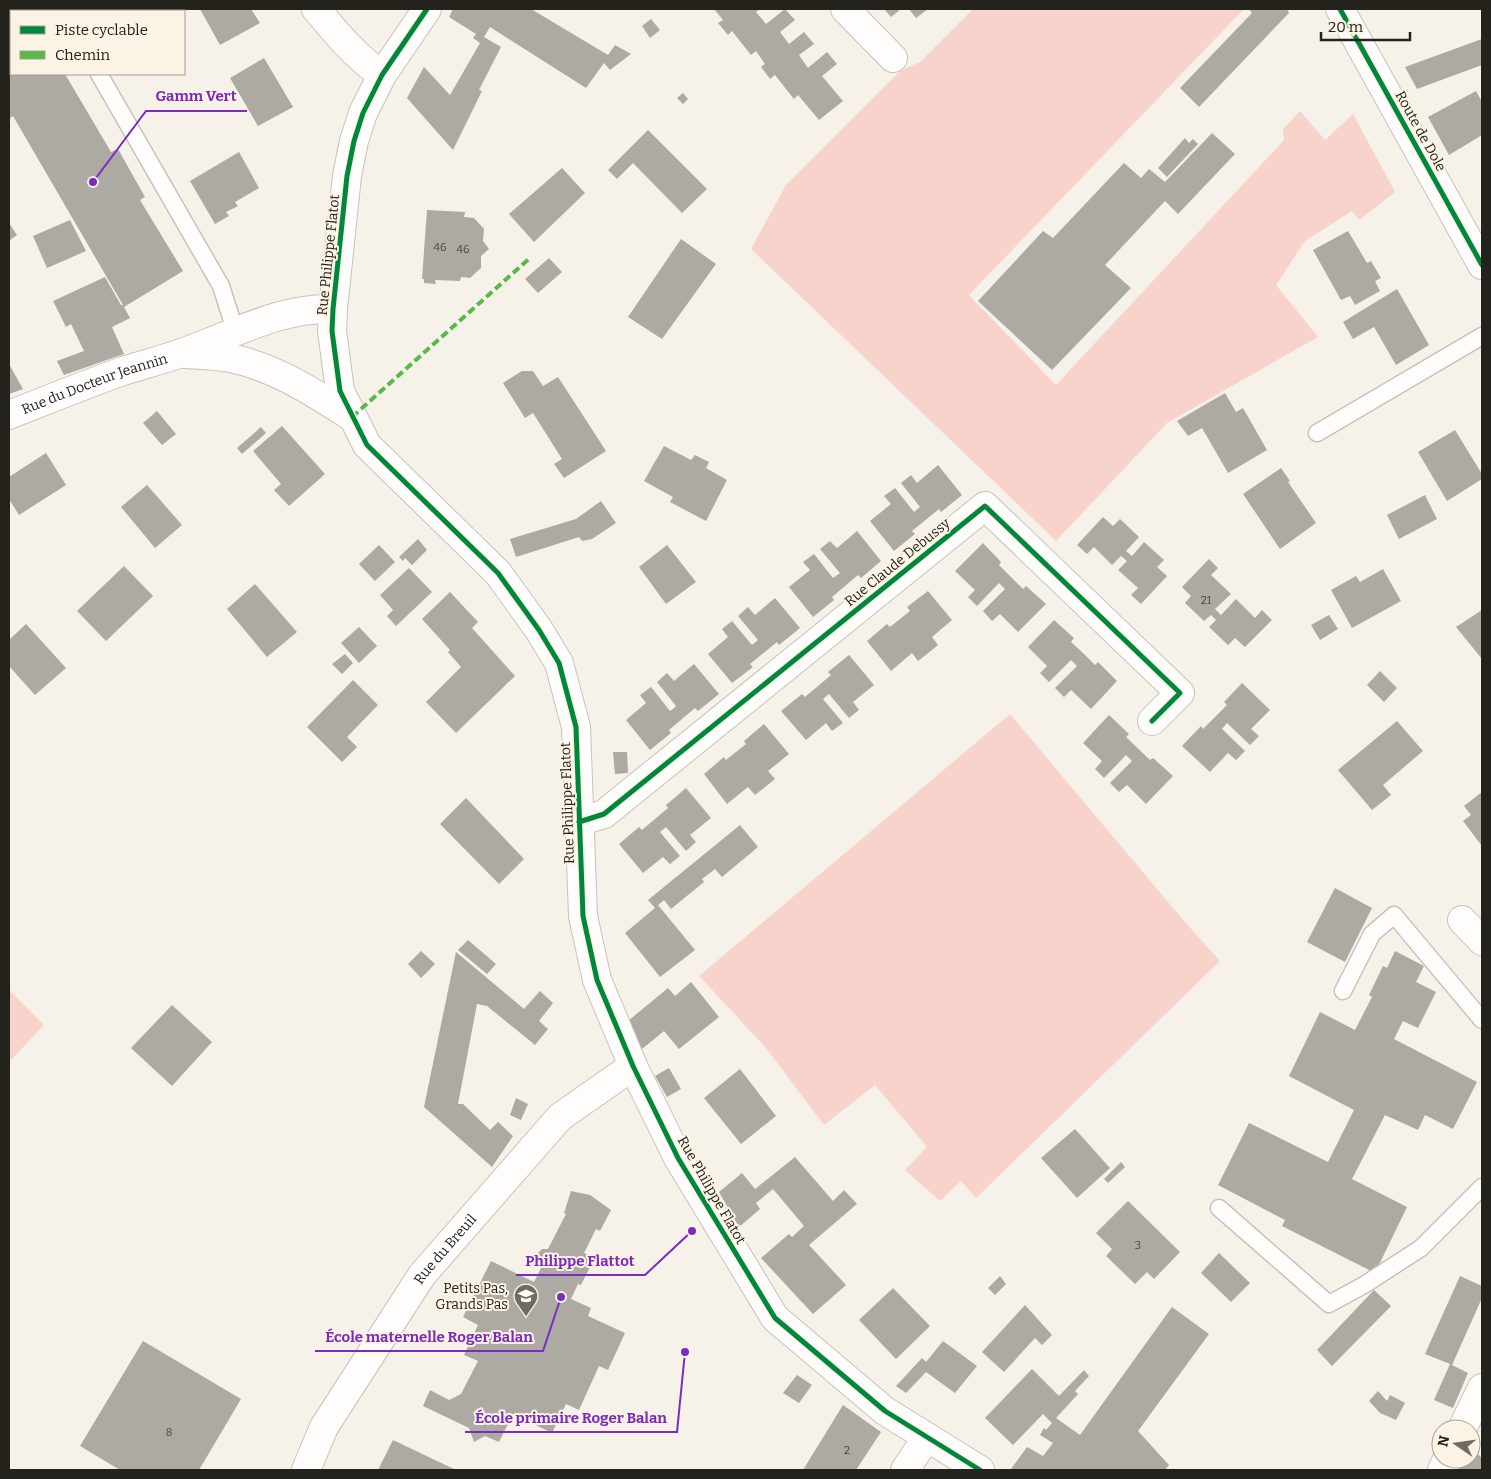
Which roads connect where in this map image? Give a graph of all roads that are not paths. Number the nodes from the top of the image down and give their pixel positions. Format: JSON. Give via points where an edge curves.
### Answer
{"nodes":[{"id":1,"x":316,"y":9,"type":"edge"},
{"id":2,"x":427,"y":9,"type":"edge"},
{"id":3,"x":845,"y":9,"type":"edge"},
{"id":4,"x":1340,"y":9,"type":"edge"},
{"id":5,"x":892,"y":58,"type":"dead end"},
{"id":6,"x":100,"y":75,"type":"edge"},
{"id":7,"x":382,"y":75,"type":"junction"},
{"id":8,"x":1482,"y":265,"type":"edge"},
{"id":9,"x":333,"y":308,"type":"junction"},
{"id":10,"x":236,"y":330,"type":"junction"},
{"id":11,"x":1482,"y":336,"type":"edge"},
{"id":12,"x":181,"y":353,"type":"junction"},
{"id":13,"x":9,"y":415,"type":"edge"},
{"id":14,"x":352,"y":417,"type":"junction"},
{"id":15,"x":1317,"y":432,"type":"dead end"},
{"id":16,"x":1152,"y":721,"type":"dead end"},
{"id":17,"x":579,"y":822,"type":"junction"},
{"id":18,"x":1462,"y":920,"type":"dead end"},
{"id":19,"x":1482,"y":941,"type":"edge"},
{"id":20,"x":1342,"y":991,"type":"dead end"},
{"id":21,"x":1482,"y":1020,"type":"edge"},
{"id":22,"x":633,"y":1066,"type":"junction"},
{"id":23,"x":1482,"y":1187,"type":"edge"},
{"id":24,"x":1219,"y":1208,"type":"dead end"},
{"id":25,"x":1482,"y":1388,"type":"edge"},
{"id":26,"x":1467,"y":1419,"type":"edge"},
{"id":27,"x":927,"y":1437,"type":"junction"},
{"id":28,"x":306,"y":1470,"type":"edge"},
{"id":29,"x":906,"y":1470,"type":"edge"},
{"id":30,"x":980,"y":1470,"type":"edge"}],
"edges":[{"from":1,"to":7,"type":"street","via":[[364,62]]},
{"from":2,"to":7,"type":"street","name":"Rue Philippe Flatot"},
{"from":3,"to":5,"type":"street"},
{"from":4,"to":8,"type":"street","name":"Route de Dole"},
{"from":6,"to":10,"type":"lane","via":[[221,286]]},
{"from":7,"to":9,"type":"street","name":"Rue Philippe Flatot","via":[[363,113],[354,141],[347,176]]},
{"from":9,"to":10,"type":"street","name":"Rue du Docteur Jeannin","via":[[293,312]]},
{"from":9,"to":14,"type":"street","name":"Rue Philippe Flatot","via":[[332,331],[340,391]]},
{"from":10,"to":12,"type":"street","name":"Rue du Docteur Jeannin"},
{"from":11,"to":15,"type":"lane"},
{"from":12,"to":13,"type":"street","name":"Rue du Docteur Jeannin","via":[[123,371]]},
{"from":12,"to":14,"type":"street","name":"Rue du Docteur Jeannin","via":[[233,358],[258,365],[292,380]]},
{"from":14,"to":17,"type":"street","name":"Rue Philippe Flatot","via":[[366,445],[498,573],[558,663],[576,728]]},
{"from":16,"to":17,"type":"street","name":"Rue Claude Debussy","via":[[1180,692],[985,506],[604,814]]},
{"from":17,"to":22,"type":"street","name":"Rue Philippe Flatot","via":[[583,916],[597,980]]},
{"from":18,"to":19,"type":"street"},
{"from":20,"to":21,"type":"lane","via":[[1372,934],[1394,915]]},
{"from":22,"to":27,"type":"street","name":"Rue Philippe Flatot","via":[[678,1158],[775,1318],[885,1410]]},
{"from":22,"to":28,"type":"street","name":"Rue du Breuil","via":[[560,1117],[422,1275],[324,1427]]},
{"from":23,"to":24,"type":"lane","via":[[1420,1248],[1329,1304]]},
{"from":25,"to":26,"type":"street"},
{"from":27,"to":29,"type":"street"},
{"from":27,"to":30,"type":"street","name":"Rue Philippe Flatot"}]}
